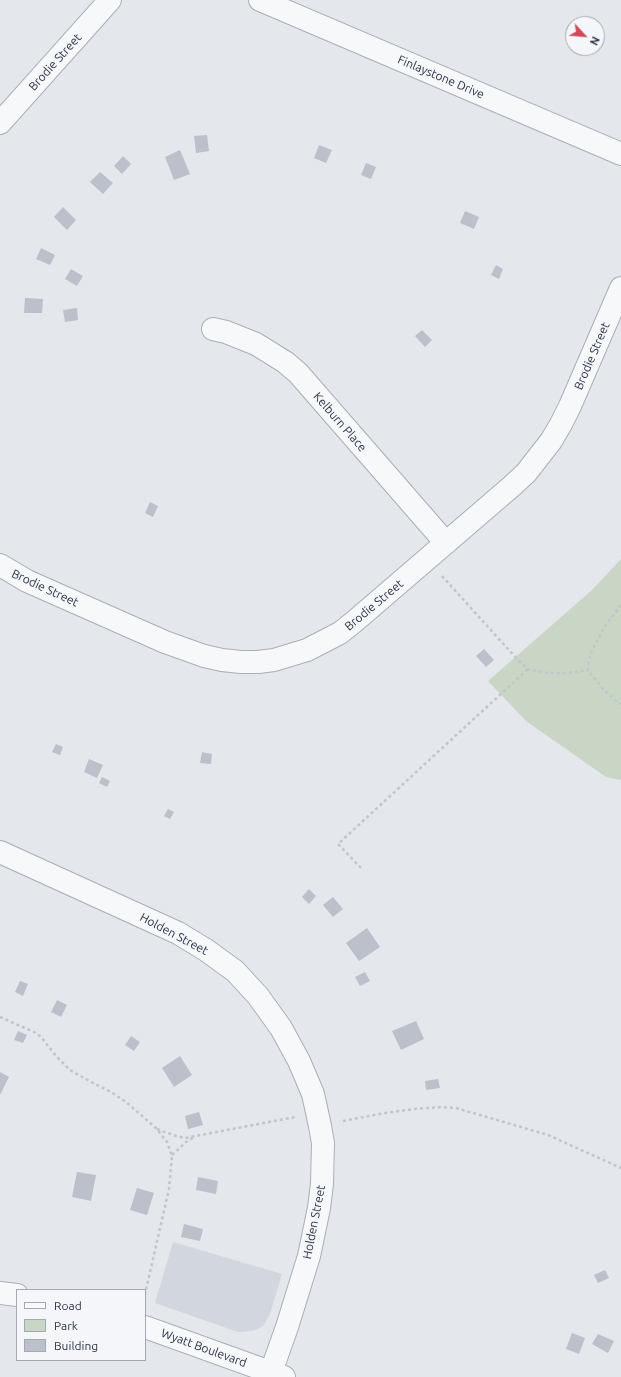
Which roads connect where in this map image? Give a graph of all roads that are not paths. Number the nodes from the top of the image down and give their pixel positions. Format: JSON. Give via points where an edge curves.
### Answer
{"nodes":[{"id":1,"x":110,"y":0,"type":"edge"},
{"id":2,"x":260,"y":0,"type":"edge"},
{"id":3,"x":0,"y":123,"type":"edge"},
{"id":4,"x":621,"y":154,"type":"edge"},
{"id":5,"x":621,"y":288,"type":"edge"},
{"id":6,"x":213,"y":329,"type":"dead end"},
{"id":7,"x":446,"y":542,"type":"junction"},
{"id":8,"x":0,"y":565,"type":"edge"},
{"id":9,"x":0,"y":852,"type":"edge"},
{"id":10,"x":0,"y":1293,"type":"edge"},
{"id":11,"x":16,"y":1295,"type":"edge"},
{"id":12,"x":146,"y":1327,"type":"edge"},
{"id":13,"x":278,"y":1374,"type":"edge"}],
"edges":[{"from":1,"to":3,"type":"street","name":"Brodie Street"},
{"from":2,"to":4,"type":"street","name":"Finlaystone Drive"},
{"from":5,"to":7,"type":"street","name":"Brodie Street","via":[[570,406],[551,441],[517,482]]},
{"from":6,"to":7,"type":"street","name":"Kelburn Place","via":[[256,344],[298,373]]},
{"from":7,"to":8,"type":"street","name":"Brodie Street","via":[[355,621],[334,636],[307,650],[274,660],[252,662],[222,660],[185,650],[27,581]]},
{"from":9,"to":13,"type":"street","name":"Holden Street","via":[[178,933],[206,950],[235,971],[262,1000],[291,1045],[313,1094],[323,1150],[322,1184],[315,1233],[287,1327]]},
{"from":10,"to":11,"type":"street"},
{"from":12,"to":13,"type":"street","name":"Wyatt Boulevard"}]}
